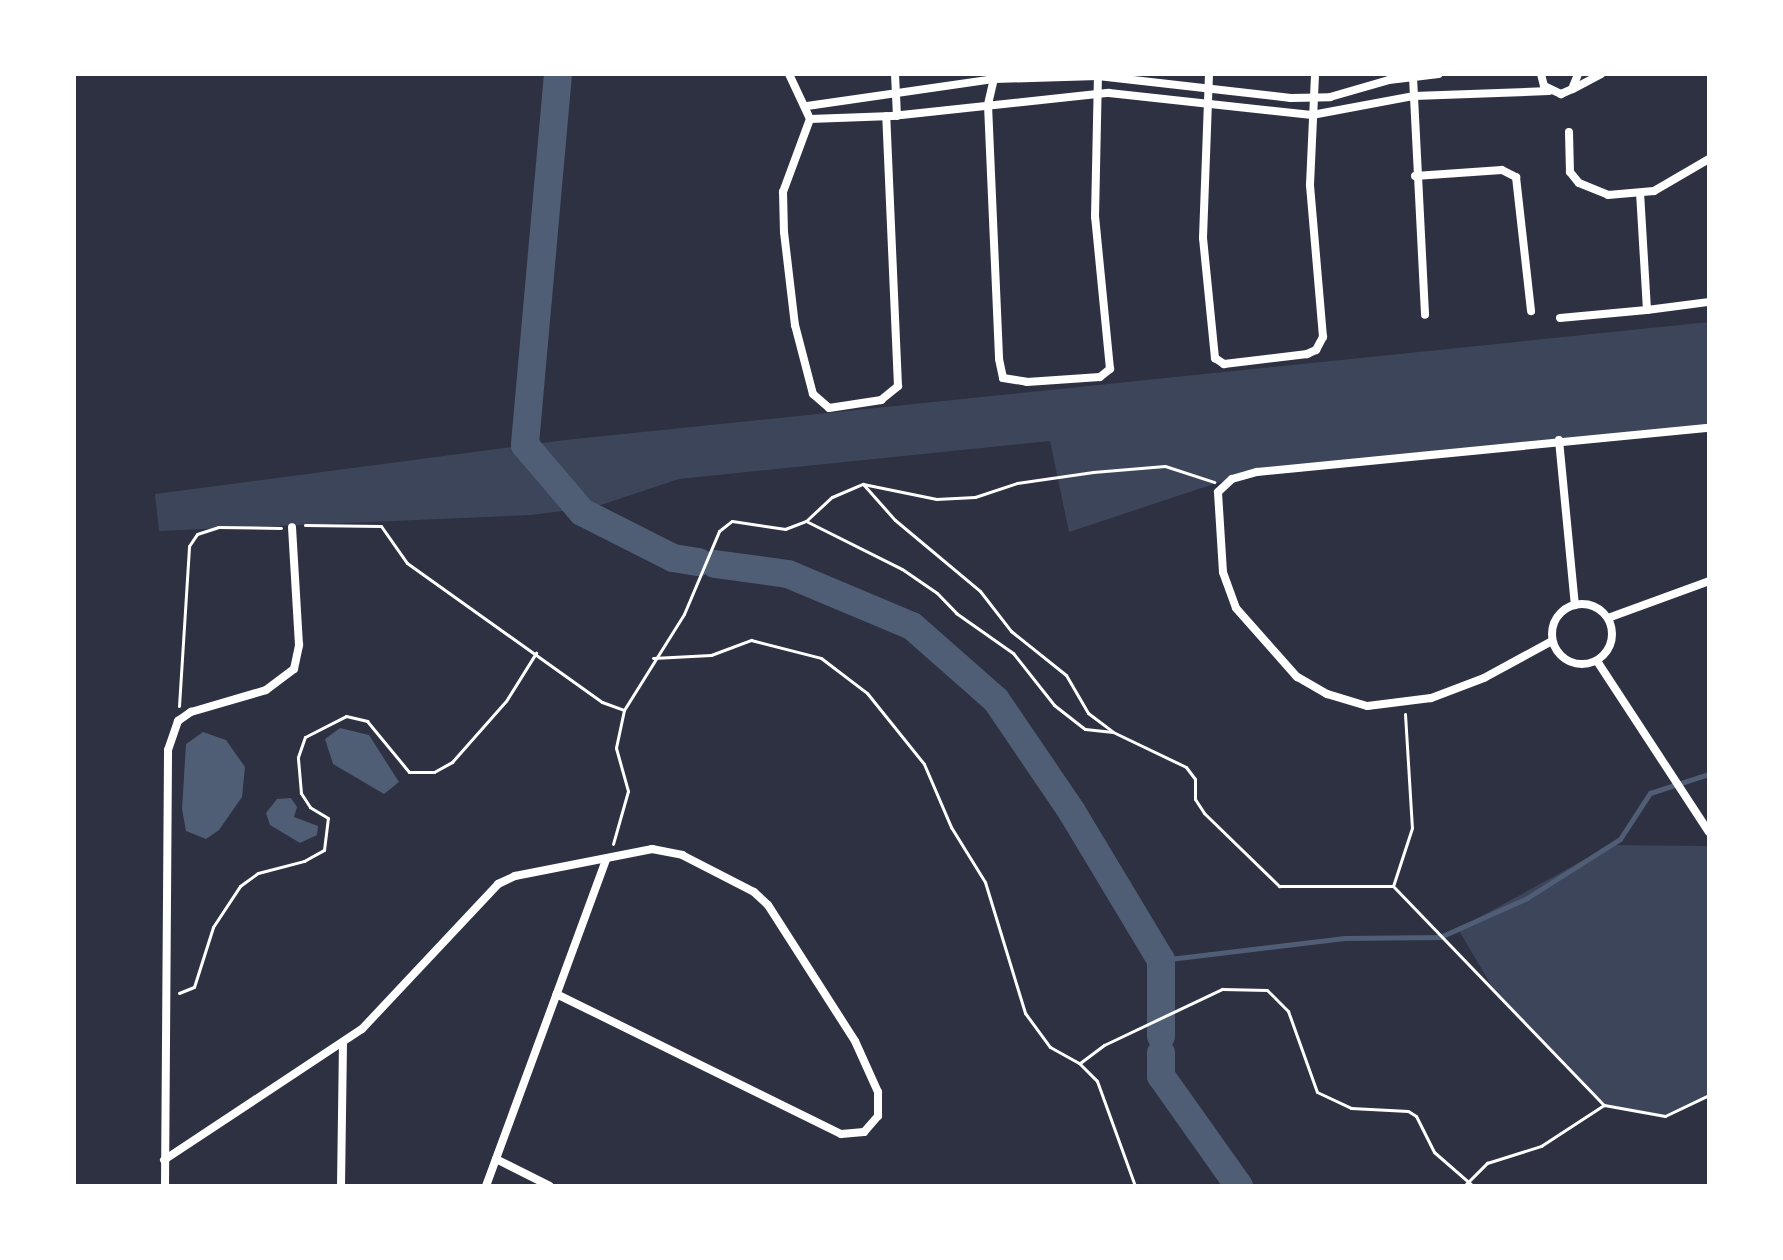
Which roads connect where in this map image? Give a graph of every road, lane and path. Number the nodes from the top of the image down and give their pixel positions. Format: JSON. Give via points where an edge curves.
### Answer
{"nodes":[{"id":1,"x":789,"y":74,"type":"edge"},
{"id":2,"x":895,"y":74,"type":"edge"},
{"id":3,"x":1209,"y":74,"type":"edge"},
{"id":4,"x":1315,"y":74,"type":"edge"},
{"id":5,"x":1439,"y":74,"type":"edge"},
{"id":6,"x":1541,"y":74,"type":"edge"},
{"id":7,"x":1578,"y":74,"type":"edge"},
{"id":8,"x":1601,"y":74,"type":"edge"},
{"id":9,"x":1098,"y":75,"type":"edge"},
{"id":10,"x":995,"y":77,"type":"edge"},
{"id":11,"x":1413,"y":77,"type":"junction"},
{"id":12,"x":1572,"y":89,"type":"junction"},
{"id":13,"x":1209,"y":91,"type":"junction"},
{"id":14,"x":1549,"y":91,"type":"junction"},
{"id":15,"x":1097,"y":94,"type":"junction"},
{"id":16,"x":896,"y":96,"type":"junction"},
{"id":17,"x":1414,"y":96,"type":"junction"},
{"id":18,"x":1314,"y":97,"type":"junction"},
{"id":19,"x":1207,"y":104,"type":"junction"},
{"id":20,"x":988,"y":105,"type":"junction"},
{"id":21,"x":807,"y":106,"type":"junction"},
{"id":22,"x":1312,"y":115,"type":"junction"},
{"id":23,"x":886,"y":116,"type":"junction"},
{"id":24,"x":897,"y":116,"type":"junction"},
{"id":25,"x":810,"y":119,"type":"junction"},
{"id":26,"x":1569,"y":132,"type":"dead end"},
{"id":27,"x":1709,"y":159,"type":"edge"},
{"id":28,"x":1415,"y":176,"type":"junction"},
{"id":29,"x":1640,"y":193,"type":"junction"},
{"id":30,"x":1709,"y":302,"type":"edge"},
{"id":31,"x":1647,"y":310,"type":"junction"},
{"id":32,"x":1531,"y":311,"type":"dead end"},
{"id":33,"x":1425,"y":315,"type":"dead end"},
{"id":34,"x":1560,"y":318,"type":"dead end"},
{"id":35,"x":1709,"y":428,"type":"edge"},
{"id":36,"x":1559,"y":440,"type":"junction"},
{"id":37,"x":863,"y":484,"type":"junction"},
{"id":38,"x":1223,"y":487,"type":"junction"},
{"id":39,"x":806,"y":521,"type":"junction"},
{"id":40,"x":292,"y":527,"type":"junction"},
{"id":41,"x":1709,"y":581,"type":"edge"},
{"id":42,"x":1575,"y":605,"type":"junction"},
{"id":43,"x":1608,"y":618,"type":"junction"},
{"id":44,"x":1552,"y":641,"type":"junction"},
{"id":45,"x":536,"y":653,"type":"junction"},
{"id":46,"x":653,"y":658,"type":"junction"},
{"id":47,"x":1597,"y":661,"type":"junction"},
{"id":48,"x":1406,"y":703,"type":"junction"},
{"id":49,"x":624,"y":710,"type":"junction"},
{"id":50,"x":178,"y":721,"type":"junction"},
{"id":51,"x":1113,"y":732,"type":"junction"},
{"id":52,"x":1709,"y":832,"type":"edge"},
{"id":53,"x":606,"y":859,"type":"junction"},
{"id":54,"x":1393,"y":886,"type":"junction"},
{"id":55,"x":557,"y":994,"type":"junction"},
{"id":56,"x":163,"y":999,"type":"junction"},
{"id":57,"x":343,"y":1043,"type":"junction"},
{"id":58,"x":1079,"y":1063,"type":"junction"},
{"id":59,"x":1709,"y":1095,"type":"edge"},
{"id":60,"x":1604,"y":1105,"type":"junction"},
{"id":61,"x":496,"y":1159,"type":"junction"},
{"id":62,"x":164,"y":1160,"type":"junction"},
{"id":63,"x":1468,"y":1179,"type":"junction"},
{"id":64,"x":165,"y":1186,"type":"edge"},
{"id":65,"x":341,"y":1186,"type":"edge"},
{"id":66,"x":486,"y":1186,"type":"edge"},
{"id":67,"x":550,"y":1186,"type":"edge"},
{"id":68,"x":1135,"y":1186,"type":"edge"},
{"id":69,"x":1464,"y":1186,"type":"edge"},
{"id":70,"x":1473,"y":1186,"type":"edge"}],
"edges":[{"from":1,"to":21,"type":"street"},
{"from":2,"to":16,"type":"street"},
{"from":3,"to":13,"type":"street"},
{"from":4,"to":18,"type":"street"},
{"from":5,"to":11,"type":"street"},
{"from":6,"to":14,"type":"street"},
{"from":7,"to":12,"type":"street"},
{"from":8,"to":12,"type":"street"},
{"from":9,"to":10,"type":"street"},
{"from":9,"to":13,"type":"street"},
{"from":9,"to":15,"type":"street"},
{"from":10,"to":16,"type":"street"},
{"from":10,"to":20,"type":"street"},
{"from":11,"to":17,"type":"street"},
{"from":11,"to":18,"type":"street"},
{"from":12,"to":14,"type":"street"},
{"from":13,"to":18,"type":"street"},
{"from":13,"to":19,"type":"street"},
{"from":14,"to":17,"type":"street"},
{"from":15,"to":19,"type":"street"},
{"from":15,"to":20,"type":"street"},
{"from":15,"to":20,"type":"street","via":[[1095,217],[1110,369],[1092,378],[1003,378]]},
{"from":16,"to":21,"type":"street"},
{"from":16,"to":24,"type":"street"},
{"from":17,"to":22,"type":"street"},
{"from":17,"to":28,"type":"street"},
{"from":18,"to":22,"type":"street"},
{"from":19,"to":22,"type":"street"},
{"from":19,"to":22,"type":"street","via":[[1203,238],[1215,358],[1224,364],[1307,354],[1323,337],[1310,185]]},
{"from":20,"to":24,"type":"street"},
{"from":21,"to":25,"type":"street"},
{"from":23,"to":24,"type":"street"},
{"from":23,"to":25,"type":"street"},
{"from":23,"to":25,"type":"street","via":[[898,386],[881,400],[829,408],[813,394],[802,353],[784,232],[783,192]]},
{"from":26,"to":29,"type":"street","via":[[1567,162],[1579,183],[1608,195]]},
{"from":27,"to":29,"type":"street","via":[[1676,181]]},
{"from":28,"to":32,"type":"street","via":[[1502,170],[1516,177]]},
{"from":28,"to":33,"type":"street"},
{"from":29,"to":31,"type":"street"},
{"from":30,"to":31,"type":"street"},
{"from":31,"to":34,"type":"street"},
{"from":35,"to":36,"type":"street"},
{"from":36,"to":38,"type":"street","via":[[1257,472]]},
{"from":36,"to":42,"type":"street"},
{"from":37,"to":38,"type":"path","via":[[936,499],[975,497],[1017,483],[1165,466],[1199,473]]},
{"from":37,"to":39,"type":"path","via":[[832,497]]},
{"from":37,"to":51,"type":"path","via":[[895,520],[980,591],[1011,631],[1066,675],[1088,713]]},
{"from":38,"to":48,"type":"street","via":[[1216,502],[1225,586],[1261,639],[1297,677],[1327,694],[1367,706]]},
{"from":39,"to":46,"type":"path","via":[[785,529],[732,521],[719,531],[684,614]]},
{"from":39,"to":51,"type":"path","via":[[902,569],[1013,653],[1054,705],[1085,729]]},
{"from":40,"to":45,"type":"path","via":[[381,526],[407,563]]},
{"from":40,"to":50,"type":"street","via":[[299,645],[294,669],[266,690],[201,708]]},
{"from":40,"to":50,"type":"path","via":[[218,527],[197,534],[189,546]]},
{"from":41,"to":43,"type":"street"},
{"from":42,"to":43,"type":"street","via":[[1590,605]]},
{"from":42,"to":44,"type":"street","via":[[1559,614]]},
{"from":43,"to":47,"type":"street","via":[[1611,642]]},
{"from":44,"to":47,"type":"street","via":[[1565,660]]},
{"from":44,"to":48,"type":"street","via":[[1471,684]]},
{"from":45,"to":49,"type":"path","via":[[602,702]]},
{"from":45,"to":56,"type":"path","via":[[506,701],[452,762],[434,772],[409,772],[367,721],[346,716],[305,737],[298,757],[301,793],[310,807],[328,818],[324,850],[258,873],[240,886],[213,927],[194,987]]},
{"from":46,"to":49,"type":"path"},
{"from":46,"to":58,"type":"path","via":[[711,655],[751,640],[821,658],[867,693],[924,764],[951,827],[985,882],[1025,1013],[1050,1047]]},
{"from":47,"to":52,"type":"street"},
{"from":48,"to":54,"type":"path","via":[[1403,735],[1412,828]]},
{"from":49,"to":53,"type":"path","via":[[616,748],[626,777],[626,805]]},
{"from":50,"to":56,"type":"street","via":[[166,764]]},
{"from":51,"to":54,"type":"path","via":[[1186,767],[1195,779],[1195,799],[1204,813],[1279,886]]},
{"from":53,"to":55,"type":"street"},
{"from":53,"to":55,"type":"street","via":[[665,849],[761,898],[855,1041],[878,1092],[878,1116],[864,1132],[841,1134]]},
{"from":53,"to":57,"type":"street","via":[[498,884],[393,1000]]},
{"from":54,"to":60,"type":"path"},
{"from":55,"to":61,"type":"street"},
{"from":56,"to":62,"type":"street"},
{"from":57,"to":62,"type":"street"},
{"from":57,"to":65,"type":"street"},
{"from":58,"to":63,"type":"path","via":[[1104,1045],[1236,985],[1267,990],[1288,1011],[1317,1092],[1351,1108],[1408,1111],[1416,1116],[1434,1152]]},
{"from":58,"to":68,"type":"path","via":[[1097,1081]]},
{"from":59,"to":60,"type":"path","via":[[1665,1116]]},
{"from":60,"to":63,"type":"path","via":[[1541,1146],[1487,1163]]},
{"from":61,"to":66,"type":"street"},
{"from":61,"to":67,"type":"street"},
{"from":62,"to":64,"type":"street"},
{"from":63,"to":69,"type":"path"},
{"from":63,"to":70,"type":"path"}]}
